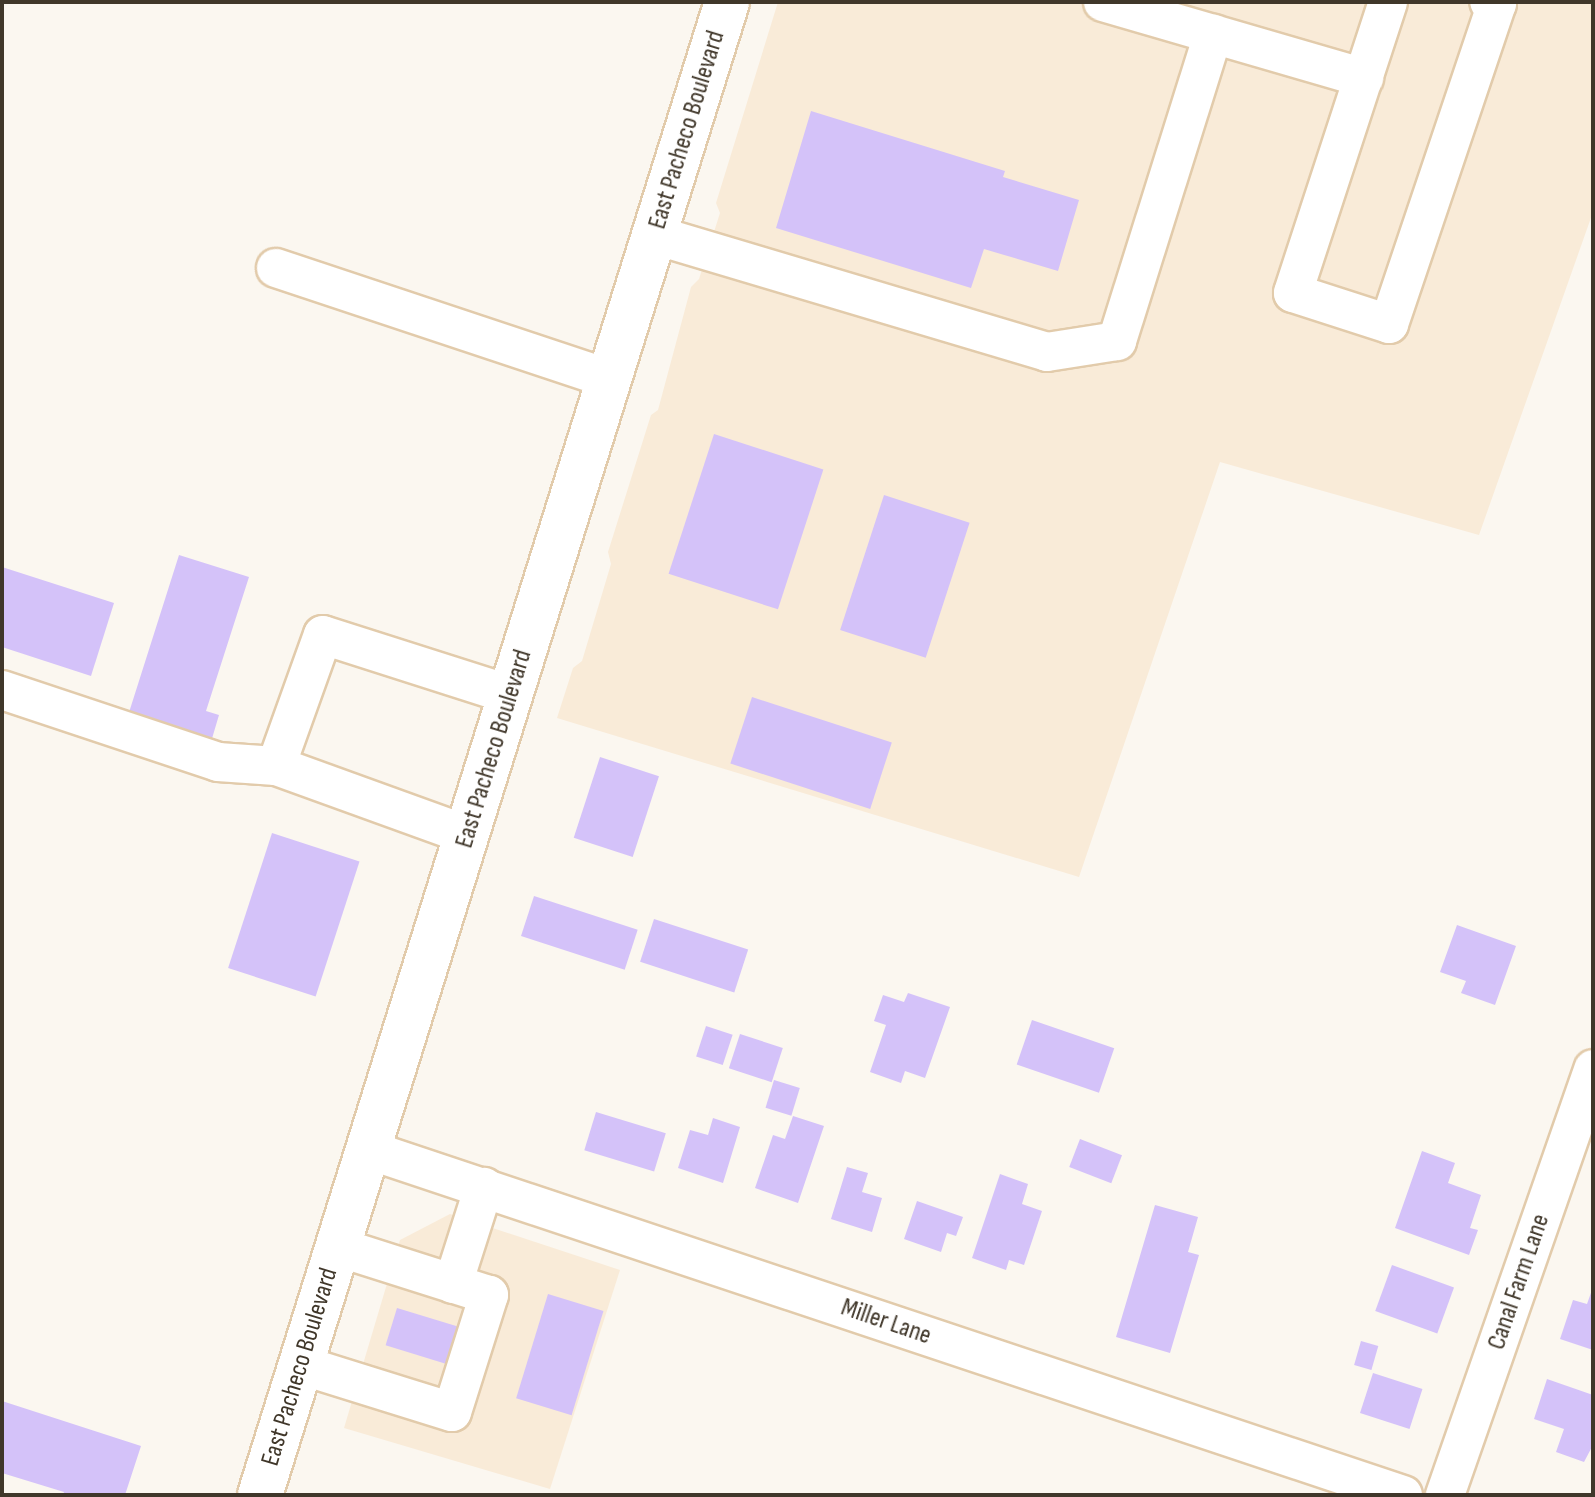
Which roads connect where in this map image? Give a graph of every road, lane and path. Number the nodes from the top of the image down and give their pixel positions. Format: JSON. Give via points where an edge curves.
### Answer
{"nodes":[{"id":1,"x":727,"y":2,"type":"edge"},
{"id":2,"x":1103,"y":2,"type":"edge"},
{"id":3,"x":1388,"y":2,"type":"edge"},
{"id":4,"x":1489,"y":2,"type":"edge"},
{"id":5,"x":1213,"y":34,"type":"junction"},
{"id":6,"x":1364,"y":78,"type":"junction"},
{"id":7,"x":655,"y":235,"type":"junction"},
{"id":8,"x":276,"y":268,"type":"dead end"},
{"id":9,"x":609,"y":379,"type":"junction"},
{"id":10,"x":2,"y":690,"type":"edge"},
{"id":11,"x":511,"y":695,"type":"junction"},
{"id":12,"x":276,"y":766,"type":"junction"},
{"id":13,"x":467,"y":835,"type":"junction"},
{"id":14,"x":1593,"y":1069,"type":"edge"},
{"id":15,"x":369,"y":1150,"type":"junction"},
{"id":16,"x":484,"y":1187,"type":"junction"},
{"id":17,"x":338,"y":1247,"type":"junction"},
{"id":18,"x":453,"y":1284,"type":"junction"},
{"id":19,"x":301,"y":1365,"type":"junction"},
{"id":20,"x":260,"y":1495,"type":"edge"},
{"id":21,"x":1403,"y":1495,"type":"edge"},
{"id":22,"x":1445,"y":1495,"type":"edge"}],
"edges":[{"from":1,"to":7,"type":"highway","name":"East Pacheco Boulevard"},
{"from":2,"to":5,"type":"street"},
{"from":3,"to":6,"type":"street"},
{"from":4,"to":6,"type":"street","via":[[1497,4],[1389,324],[1293,293]]},
{"from":5,"to":6,"type":"street"},
{"from":5,"to":7,"type":"street","via":[[1117,341],[1047,352]]},
{"from":7,"to":9,"type":"highway","name":"East Pacheco Boulevard"},
{"from":8,"to":9,"type":"street"},
{"from":9,"to":11,"type":"highway","name":"East Pacheco Boulevard"},
{"from":10,"to":12,"type":"street","via":[[218,762]]},
{"from":11,"to":12,"type":"street","via":[[323,635]]},
{"from":11,"to":13,"type":"highway","name":"East Pacheco Boulevard"},
{"from":12,"to":13,"type":"street"},
{"from":13,"to":15,"type":"highway","name":"East Pacheco Boulevard"},
{"from":14,"to":22,"type":"street","name":"Canal Farm Lane"},
{"from":15,"to":16,"type":"street","name":"Miller Lane"},
{"from":15,"to":17,"type":"highway","name":"East Pacheco Boulevard"},
{"from":16,"to":18,"type":"street"},
{"from":16,"to":21,"type":"street","name":"Miller Lane"},
{"from":17,"to":18,"type":"street"},
{"from":17,"to":19,"type":"highway","name":"East Pacheco Boulevard"},
{"from":18,"to":19,"type":"street","via":[[489,1295],[452,1412]]},
{"from":19,"to":20,"type":"highway","name":"East Pacheco Boulevard"}]}
